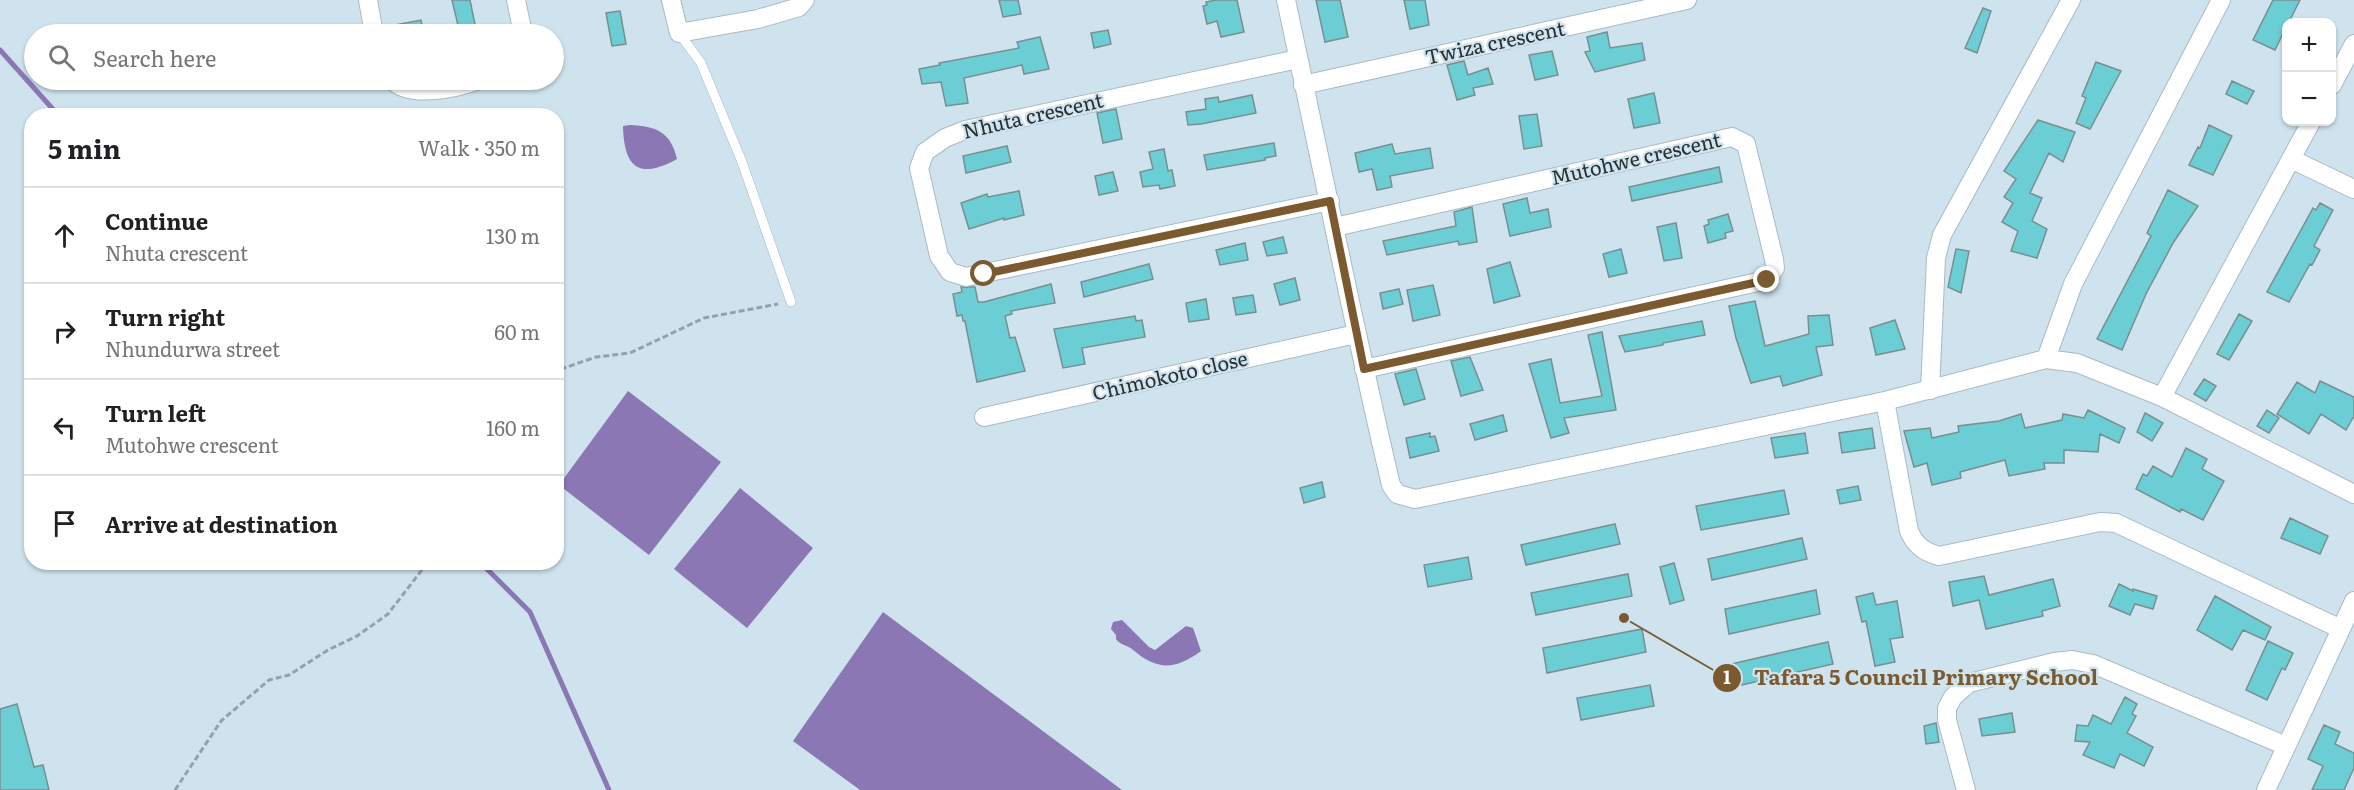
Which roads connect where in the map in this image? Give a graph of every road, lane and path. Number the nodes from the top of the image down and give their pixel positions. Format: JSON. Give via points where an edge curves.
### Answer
{"nodes":[{"id":1,"x":368,"y":0,"type":"edge"},
{"id":2,"x":516,"y":0,"type":"edge"},
{"id":3,"x":671,"y":0,"type":"edge"},
{"id":4,"x":805,"y":0,"type":"edge"},
{"id":5,"x":1286,"y":0,"type":"edge"},
{"id":6,"x":1687,"y":0,"type":"edge"},
{"id":7,"x":2071,"y":0,"type":"edge"},
{"id":8,"x":2221,"y":0,"type":"edge"},
{"id":9,"x":372,"y":24,"type":"edge"},
{"id":10,"x":522,"y":24,"type":"edge"},
{"id":11,"x":680,"y":33,"type":"junction"},
{"id":12,"x":2354,"y":44,"type":"edge"},
{"id":13,"x":1298,"y":58,"type":"junction"},
{"id":14,"x":2336,"y":76,"type":"edge"},
{"id":15,"x":1303,"y":85,"type":"junction"},
{"id":16,"x":2309,"y":126,"type":"edge"},
{"id":17,"x":2291,"y":159,"type":"junction"},
{"id":18,"x":2354,"y":189,"type":"edge"},
{"id":19,"x":1330,"y":201,"type":"junction"},
{"id":20,"x":1335,"y":227,"type":"junction"},
{"id":21,"x":791,"y":302,"type":"joint"},
{"id":22,"x":1356,"y":334,"type":"junction"},
{"id":23,"x":2046,"y":359,"type":"junction"},
{"id":24,"x":564,"y":368,"type":"edge"},
{"id":25,"x":1364,"y":369,"type":"junction"},
{"id":26,"x":1930,"y":390,"type":"junction"},
{"id":27,"x":2162,"y":397,"type":"junction"},
{"id":28,"x":1885,"y":401,"type":"junction"},
{"id":29,"x":984,"y":417,"type":"dead end"},
{"id":30,"x":2354,"y":494,"type":"edge"},
{"id":31,"x":422,"y":570,"type":"edge"},
{"id":32,"x":2354,"y":602,"type":"edge"},
{"id":33,"x":2341,"y":629,"type":"junction"},
{"id":34,"x":2286,"y":746,"type":"junction"},
{"id":35,"x":175,"y":790,"type":"edge"},
{"id":36,"x":1966,"y":790,"type":"edge"},
{"id":37,"x":2266,"y":790,"type":"edge"}],
"edges":[{"from":1,"to":9,"type":"street"},
{"from":2,"to":10,"type":"street"},
{"from":3,"to":11,"type":"street"},
{"from":4,"to":11,"type":"street","via":[[799,7],[758,19]]},
{"from":5,"to":13,"type":"street"},
{"from":6,"to":15,"type":"street","name":"Twiza crescent"},
{"from":7,"to":26,"type":"street","via":[[1942,235],[1936,258]]},
{"from":8,"to":23,"type":"street","via":[[2073,284]]},
{"from":11,"to":21,"type":"lane","via":[[701,63]]},
{"from":12,"to":14,"type":"street"},
{"from":13,"to":15,"type":"street"},
{"from":13,"to":19,"type":"street","name":"Nhuta crescent","via":[[965,130],[925,152],[919,168],[939,256],[950,272],[966,278]]},
{"from":15,"to":19,"type":"street"},
{"from":16,"to":17,"type":"street"},
{"from":17,"to":18,"type":"street"},
{"from":17,"to":27,"type":"street"},
{"from":19,"to":20,"type":"street"},
{"from":20,"to":22,"type":"street"},
{"from":20,"to":25,"type":"street","name":"Mutohwe crescent","via":[[1732,137],[1746,144],[1774,259],[1767,280]]},
{"from":21,"to":24,"type":"path","via":[[704,318],[630,353],[596,357]]},
{"from":22,"to":25,"type":"street"},
{"from":22,"to":29,"type":"street","name":"Chimokoto close"},
{"from":23,"to":26,"type":"street"},
{"from":23,"to":27,"type":"street","via":[[2077,363]]},
{"from":25,"to":28,"type":"street","via":[[1390,485],[1397,494],[1415,499]]},
{"from":26,"to":28,"type":"street"},
{"from":27,"to":30,"type":"street"},
{"from":28,"to":33,"type":"street","via":[[1909,531],[1913,541],[1927,553],[1939,556],[2100,522],[2116,523]]},
{"from":31,"to":35,"type":"path","via":[[388,614],[289,675],[269,680],[220,721]]},
{"from":32,"to":33,"type":"street"},
{"from":33,"to":34,"type":"street"},
{"from":34,"to":36,"type":"street","via":[[2092,664],[2054,662],[1969,683],[1953,697],[1947,708],[1947,720]]},
{"from":34,"to":37,"type":"street"}]}
